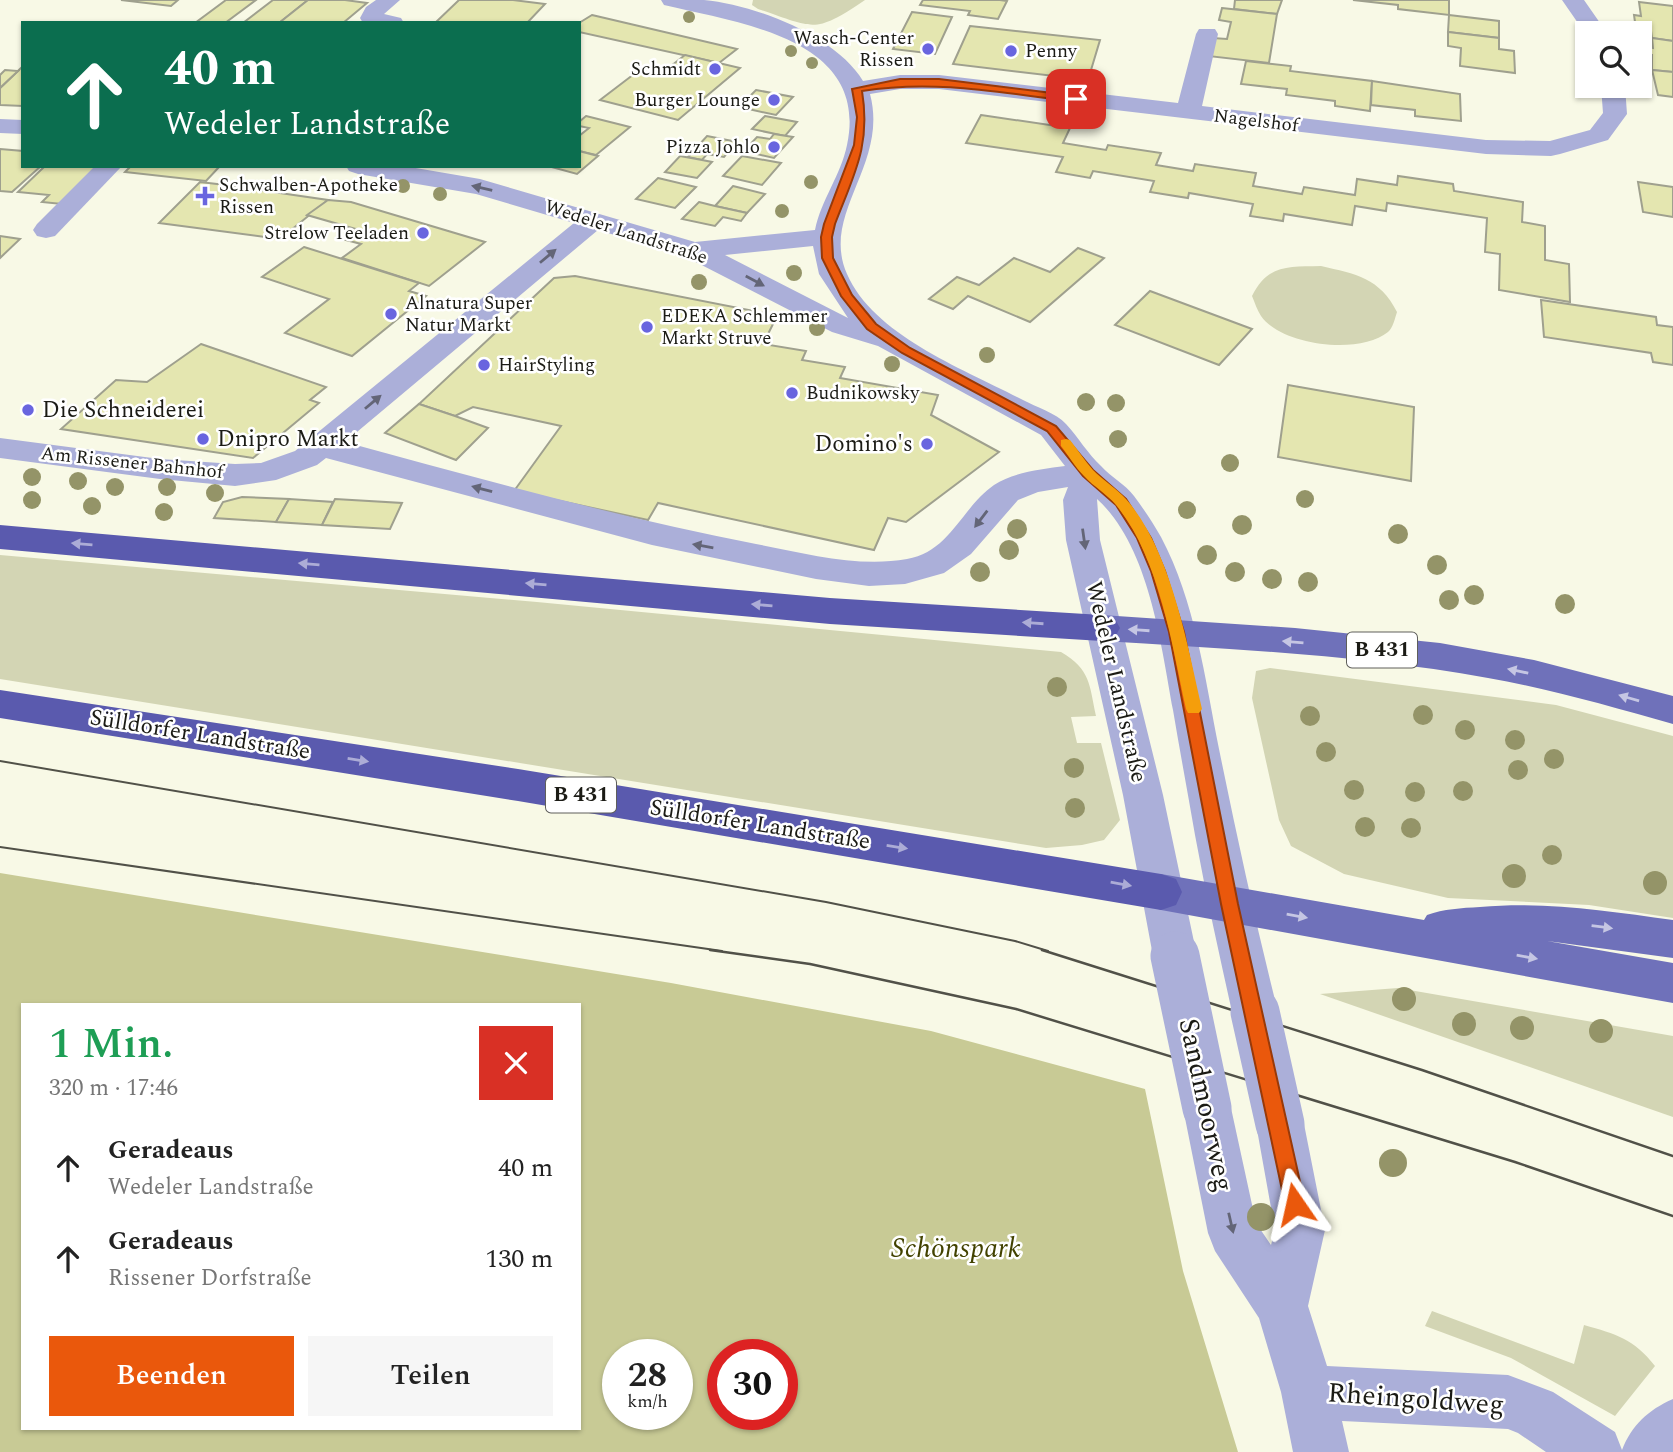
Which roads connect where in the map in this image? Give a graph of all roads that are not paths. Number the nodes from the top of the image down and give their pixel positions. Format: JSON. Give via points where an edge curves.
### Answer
{"nodes":[{"id":1,"x":389,"y":0,"type":"edge"},
{"id":2,"x":672,"y":0,"type":"edge"},
{"id":3,"x":1573,"y":0,"type":"edge"},
{"id":4,"x":722,"y":4,"type":"edge"},
{"id":5,"x":384,"y":21,"type":"edge"},
{"id":6,"x":1588,"y":21,"type":"edge"},
{"id":7,"x":1207,"y":34,"type":"dead end"},
{"id":8,"x":857,"y":89,"type":"junction"},
{"id":9,"x":1614,"y":98,"type":"edge"},
{"id":10,"x":1188,"y":113,"type":"junction"},
{"id":11,"x":0,"y":126,"type":"edge"},
{"id":12,"x":21,"y":127,"type":"edge"},
{"id":13,"x":108,"y":168,"type":"edge"},
{"id":14,"x":370,"y":168,"type":"edge"},
{"id":15,"x":595,"y":219,"type":"junction"},
{"id":16,"x":46,"y":230,"type":"dead end"},
{"id":17,"x":827,"y":237,"type":"junction"},
{"id":18,"x":694,"y":250,"type":"junction"},
{"id":19,"x":888,"y":340,"type":"junction"},
{"id":20,"x":321,"y":446,"type":"junction"},
{"id":21,"x":0,"y":448,"type":"edge"},
{"id":22,"x":1088,"y":473,"type":"junction"},
{"id":23,"x":0,"y":537,"type":"edge"},
{"id":24,"x":1102,"y":628,"type":"junction"},
{"id":25,"x":1177,"y":632,"type":"junction"},
{"id":26,"x":0,"y":704,"type":"edge"},
{"id":27,"x":1673,"y":710,"type":"edge"},
{"id":28,"x":1161,"y":891,"type":"junction"},
{"id":29,"x":1229,"y":904,"type":"junction"},
{"id":30,"x":1388,"y":932,"type":"junction"},
{"id":31,"x":1673,"y":939,"type":"edge"},
{"id":32,"x":1673,"y":983,"type":"edge"},
{"id":33,"x":1282,"y":1306,"type":"junction"},
{"id":34,"x":1308,"y":1392,"type":"junction"},
{"id":35,"x":1673,"y":1427,"type":"edge"},
{"id":36,"x":1321,"y":1452,"type":"edge"},
{"id":37,"x":1595,"y":1452,"type":"edge"},
{"id":38,"x":1649,"y":1452,"type":"edge"}],
"edges":[{"from":1,"to":5,"type":"street","via":[[371,18]]},
{"from":2,"to":4,"type":"street"},
{"from":3,"to":6,"type":"street"},
{"from":4,"to":8,"type":"street","via":[[826,51]]},
{"from":7,"to":10,"type":"street"},
{"from":8,"to":10,"type":"street","name":"Nagelshof","via":[[939,82]]},
{"from":8,"to":17,"type":"street","via":[[860,145]]},
{"from":9,"to":10,"type":"street","name":"Nagelshof","via":[[1615,114],[1599,135],[1551,149],[1486,147]]},
{"from":11,"to":12,"type":"street"},
{"from":13,"to":16,"type":"street"},
{"from":15,"to":14,"type":"street","name":"Wedeler Landstraße","one_way":true,"via":[[480,187]]},
{"from":15,"to":18,"type":"street","name":"Wedeler Landstraße"},
{"from":20,"to":15,"type":"street","name":"Am Rissener Bahnhof","one_way":true},
{"from":17,"to":18,"type":"street"},
{"from":17,"to":19,"type":"street","via":[[836,279],[872,327]]},
{"from":18,"to":19,"type":"street","name":"Wedeler Landstraße","one_way":true,"via":[[842,326]]},
{"from":19,"to":22,"type":"street","name":"Wedeler Landstraße","via":[[1052,428]]},
{"from":20,"to":21,"type":"street","name":"Am Rissener Bahnhof","via":[[288,467],[235,475]]},
{"from":22,"to":20,"type":"street","one_way":true,"via":[[1010,491],[995,501],[960,548],[946,558],[916,569],[881,574],[844,572],[678,542]]},
{"from":22,"to":24,"type":"street","name":"Wedeler Landstraße","one_way":true,"via":[[1080,500],[1083,540]]},
{"from":22,"to":25,"type":"street","name":"Wedeler Landstraße","via":[[1121,502],[1144,538]]},
{"from":24,"to":23,"type":"highway","number":"B 431","one_way":true,"via":[[830,611]]},
{"from":25,"to":24,"type":"main road","number":"B 431","one_way":true},
{"from":24,"to":28,"type":"street","name":"Wedeler Landstraße"},
{"from":27,"to":25,"type":"main road","number":"B 431","one_way":true,"via":[[1488,664]]},
{"from":25,"to":29,"type":"street","name":"Wedeler Landstraße"},
{"from":26,"to":28,"type":"highway","name":"Sülldorfer Landstraße","number":"B 431","one_way":true},
{"from":28,"to":29,"type":"main road","name":"Sülldorfer Landstraße","number":"B 431"},
{"from":28,"to":33,"type":"street","name":"Sandmoorweg","one_way":true,"bridge":true,"via":[[1233,1233]]},
{"from":29,"to":30,"type":"main road","number":"B 431","one_way":true},
{"from":29,"to":33,"type":"street","bridge":true,"via":[[1300,1230]]},
{"from":30,"to":31,"type":"main road","one_way":true,"via":[[1519,922],[1601,927]]},
{"from":30,"to":32,"type":"main road","number":"B 431","one_way":true},
{"from":33,"to":34,"type":"street","name":"Sandmoorweg"},
{"from":34,"to":36,"type":"street","name":"Sandmoorweg"},
{"from":34,"to":37,"type":"street","name":"Rheingoldweg","via":[[1508,1402],[1534,1411]]},
{"from":35,"to":38,"type":"street"}]}
